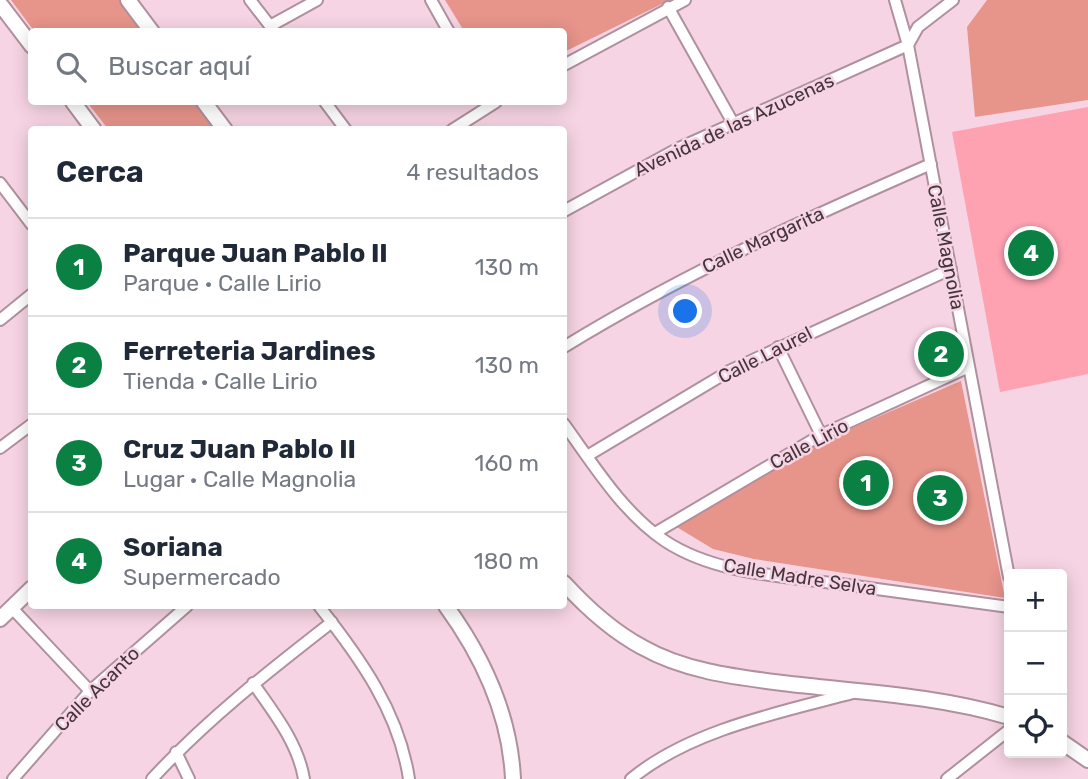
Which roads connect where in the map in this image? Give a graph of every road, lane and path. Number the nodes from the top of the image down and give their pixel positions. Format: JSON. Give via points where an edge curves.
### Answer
{"nodes":[{"id":1,"x":128,"y":0,"type":"edge"},
{"id":2,"x":250,"y":0,"type":"edge"},
{"id":3,"x":317,"y":0,"type":"edge"},
{"id":4,"x":431,"y":0,"type":"edge"},
{"id":5,"x":685,"y":0,"type":"edge"},
{"id":6,"x":895,"y":0,"type":"edge"},
{"id":7,"x":953,"y":0,"type":"edge"},
{"id":8,"x":0,"y":4,"type":"edge"},
{"id":9,"x":668,"y":7,"type":"junction"},
{"id":10,"x":149,"y":28,"type":"edge"},
{"id":11,"x":271,"y":28,"type":"edge"},
{"id":12,"x":274,"y":28,"type":"edge"},
{"id":13,"x":447,"y":28,"type":"edge"},
{"id":14,"x":28,"y":41,"type":"edge"},
{"id":15,"x":908,"y":45,"type":"junction"},
{"id":16,"x":567,"y":63,"type":"edge"},
{"id":17,"x":75,"y":105,"type":"edge"},
{"id":18,"x":206,"y":105,"type":"edge"},
{"id":19,"x":327,"y":105,"type":"edge"},
{"id":20,"x":488,"y":105,"type":"edge"},
{"id":21,"x":733,"y":123,"type":"junction"},
{"id":22,"x":91,"y":126,"type":"edge"},
{"id":23,"x":222,"y":126,"type":"edge"},
{"id":24,"x":343,"y":126,"type":"edge"},
{"id":25,"x":458,"y":126,"type":"edge"},
{"id":26,"x":930,"y":164,"type":"junction"},
{"id":27,"x":1,"y":185,"type":"edge"},
{"id":28,"x":567,"y":209,"type":"edge"},
{"id":29,"x":28,"y":220,"type":"edge"},
{"id":30,"x":951,"y":269,"type":"junction"},
{"id":31,"x":28,"y":296,"type":"edge"},
{"id":32,"x":0,"y":320,"type":"edge"},
{"id":33,"x":567,"y":345,"type":"edge"},
{"id":34,"x":778,"y":347,"type":"junction"},
{"id":35,"x":969,"y":367,"type":"junction"},
{"id":36,"x":28,"y":427,"type":"edge"},
{"id":37,"x":567,"y":428,"type":"edge"},
{"id":38,"x":821,"y":435,"type":"junction"},
{"id":39,"x":0,"y":448,"type":"edge"},
{"id":40,"x":587,"y":456,"type":"junction"},
{"id":41,"x":655,"y":533,"type":"junction"},
{"id":42,"x":1007,"y":569,"type":"edge"},
{"id":43,"x":567,"y":586,"type":"edge"},
{"id":44,"x":28,"y":592,"type":"edge"},
{"id":45,"x":1004,"y":606,"type":"edge"},
{"id":46,"x":11,"y":607,"type":"junction"},
{"id":47,"x":184,"y":609,"type":"edge"},
{"id":48,"x":321,"y":609,"type":"edge"},
{"id":49,"x":450,"y":609,"type":"edge"},
{"id":50,"x":0,"y":619,"type":"edge"},
{"id":51,"x":332,"y":622,"type":"junction"},
{"id":52,"x":253,"y":683,"type":"junction"},
{"id":53,"x":90,"y":691,"type":"junction"},
{"id":54,"x":856,"y":692,"type":"junction"},
{"id":55,"x":1004,"y":716,"type":"edge"},
{"id":56,"x":1004,"y":734,"type":"edge"},
{"id":57,"x":1067,"y":745,"type":"edge"},
{"id":58,"x":176,"y":752,"type":"junction"},
{"id":59,"x":1088,"y":760,"type":"edge"},
{"id":60,"x":635,"y":778,"type":"edge"},
{"id":61,"x":13,"y":779,"type":"edge"},
{"id":62,"x":152,"y":779,"type":"edge"},
{"id":63,"x":189,"y":779,"type":"edge"},
{"id":64,"x":304,"y":779,"type":"edge"},
{"id":65,"x":409,"y":779,"type":"edge"},
{"id":66,"x":513,"y":779,"type":"edge"},
{"id":67,"x":947,"y":779,"type":"edge"}],
"edges":[{"from":1,"to":10,"type":"main road"},
{"from":2,"to":11,"type":"street"},
{"from":3,"to":12,"type":"street"},
{"from":4,"to":13,"type":"street"},
{"from":5,"to":9,"type":"street"},
{"from":6,"to":15,"type":"street","name":"Calle Magnolia"},
{"from":7,"to":15,"type":"street","via":[[918,27]]},
{"from":8,"to":14,"type":"main road"},
{"from":9,"to":16,"type":"street"},
{"from":9,"to":21,"type":"street"},
{"from":15,"to":21,"type":"street","name":"Avenida de las Azucenas"},
{"from":15,"to":26,"type":"street","name":"Calle Magnolia"},
{"from":17,"to":22,"type":"main road"},
{"from":18,"to":23,"type":"main road"},
{"from":19,"to":24,"type":"street"},
{"from":20,"to":25,"type":"street"},
{"from":21,"to":28,"type":"street","name":"Avenida de las Azucenas"},
{"from":26,"to":30,"type":"street","name":"Calle Magnolia"},
{"from":26,"to":33,"type":"street","name":"Calle Margarita","via":[[705,266]]},
{"from":27,"to":29,"type":"street"},
{"from":30,"to":34,"type":"street","name":"Calle Laurel"},
{"from":30,"to":35,"type":"street","name":"Calle Magnolia"},
{"from":31,"to":32,"type":"street"},
{"from":34,"to":38,"type":"street"},
{"from":34,"to":40,"type":"street","name":"Calle Laurel","via":[[664,407]]},
{"from":35,"to":38,"type":"street","name":"Calle Lirio"},
{"from":35,"to":42,"type":"street","name":"Calle Magnolia"},
{"from":36,"to":39,"type":"street"},
{"from":37,"to":40,"type":"street","name":"Calle Madre Selva"},
{"from":38,"to":41,"type":"street","name":"Calle Lirio"},
{"from":40,"to":41,"type":"street","name":"Calle Madre Selva"},
{"from":41,"to":45,"type":"street","name":"Calle Madre Selva","via":[[699,559],[727,567]]},
{"from":43,"to":54,"type":"main road","via":[[642,647],[674,662],[753,680]]},
{"from":44,"to":46,"type":"main road"},
{"from":46,"to":50,"type":"main road"},
{"from":46,"to":53,"type":"street"},
{"from":47,"to":53,"type":"street","name":"Calle Acanto"},
{"from":48,"to":51,"type":"street"},
{"from":49,"to":66,"type":"main road","via":[[491,681],[506,728]]},
{"from":51,"to":52,"type":"street"},
{"from":51,"to":65,"type":"street","via":[[392,716]]},
{"from":52,"to":58,"type":"street"},
{"from":52,"to":64,"type":"street","via":[[283,725],[302,764]]},
{"from":53,"to":61,"type":"street","name":"Calle Acanto"},
{"from":54,"to":55,"type":"main road","via":[[953,704]]},
{"from":54,"to":60,"type":"street","via":[[713,735]]},
{"from":56,"to":67,"type":"street"},
{"from":57,"to":59,"type":"main road"},
{"from":58,"to":62,"type":"street"},
{"from":58,"to":63,"type":"street"}]}
